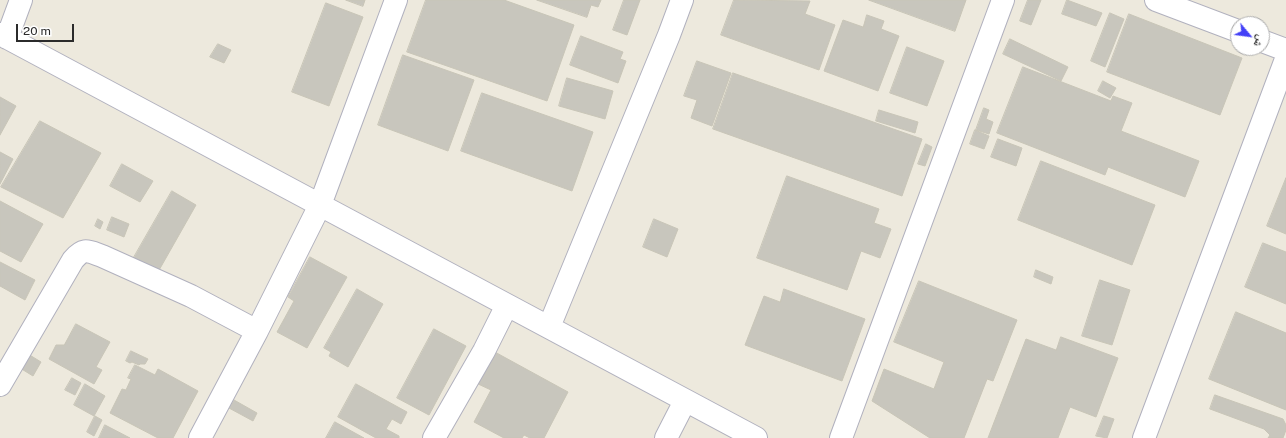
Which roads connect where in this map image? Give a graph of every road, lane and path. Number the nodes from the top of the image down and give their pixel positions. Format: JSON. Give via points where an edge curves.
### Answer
{"nodes":[{"id":1,"x":21,"y":0,"type":"edge"},
{"id":2,"x":396,"y":0,"type":"edge"},
{"id":3,"x":682,"y":0,"type":"edge"},
{"id":4,"x":1003,"y":0,"type":"edge"},
{"id":5,"x":1156,"y":0,"type":"edge"},
{"id":6,"x":1230,"y":28,"type":"edge"},
{"id":7,"x":3,"y":36,"type":"edge"},
{"id":8,"x":1270,"y":44,"type":"edge"},
{"id":9,"x":1286,"y":50,"type":"edge"},
{"id":10,"x":1286,"y":59,"type":"edge"},
{"id":11,"x":320,"y":205,"type":"junction"},
{"id":12,"x":507,"y":305,"type":"junction"},
{"id":13,"x":549,"y":327,"type":"junction"},
{"id":14,"x":257,"y":331,"type":"junction"},
{"id":15,"x":0,"y":385,"type":"edge"},
{"id":16,"x":685,"y":400,"type":"junction"},
{"id":17,"x":200,"y":438,"type":"edge"},
{"id":18,"x":434,"y":438,"type":"edge"},
{"id":19,"x":666,"y":438,"type":"edge"},
{"id":20,"x":756,"y":438,"type":"edge"},
{"id":21,"x":841,"y":438,"type":"edge"},
{"id":22,"x":1144,"y":438,"type":"edge"}],
"edges":[{"from":1,"to":7,"type":"street"},
{"from":2,"to":11,"type":"street"},
{"from":3,"to":13,"type":"street","via":[[670,35]]},
{"from":4,"to":21,"type":"street"},
{"from":5,"to":6,"type":"street"},
{"from":7,"to":11,"type":"street"},
{"from":8,"to":9,"type":"street"},
{"from":10,"to":22,"type":"street"},
{"from":11,"to":12,"type":"street"},
{"from":11,"to":14,"type":"street"},
{"from":12,"to":13,"type":"street"},
{"from":12,"to":18,"type":"street"},
{"from":13,"to":16,"type":"street"},
{"from":14,"to":15,"type":"street","via":[[191,296],[102,256],[88,251],[80,252]]},
{"from":14,"to":17,"type":"street"},
{"from":16,"to":19,"type":"street"},
{"from":16,"to":20,"type":"street"}]}
